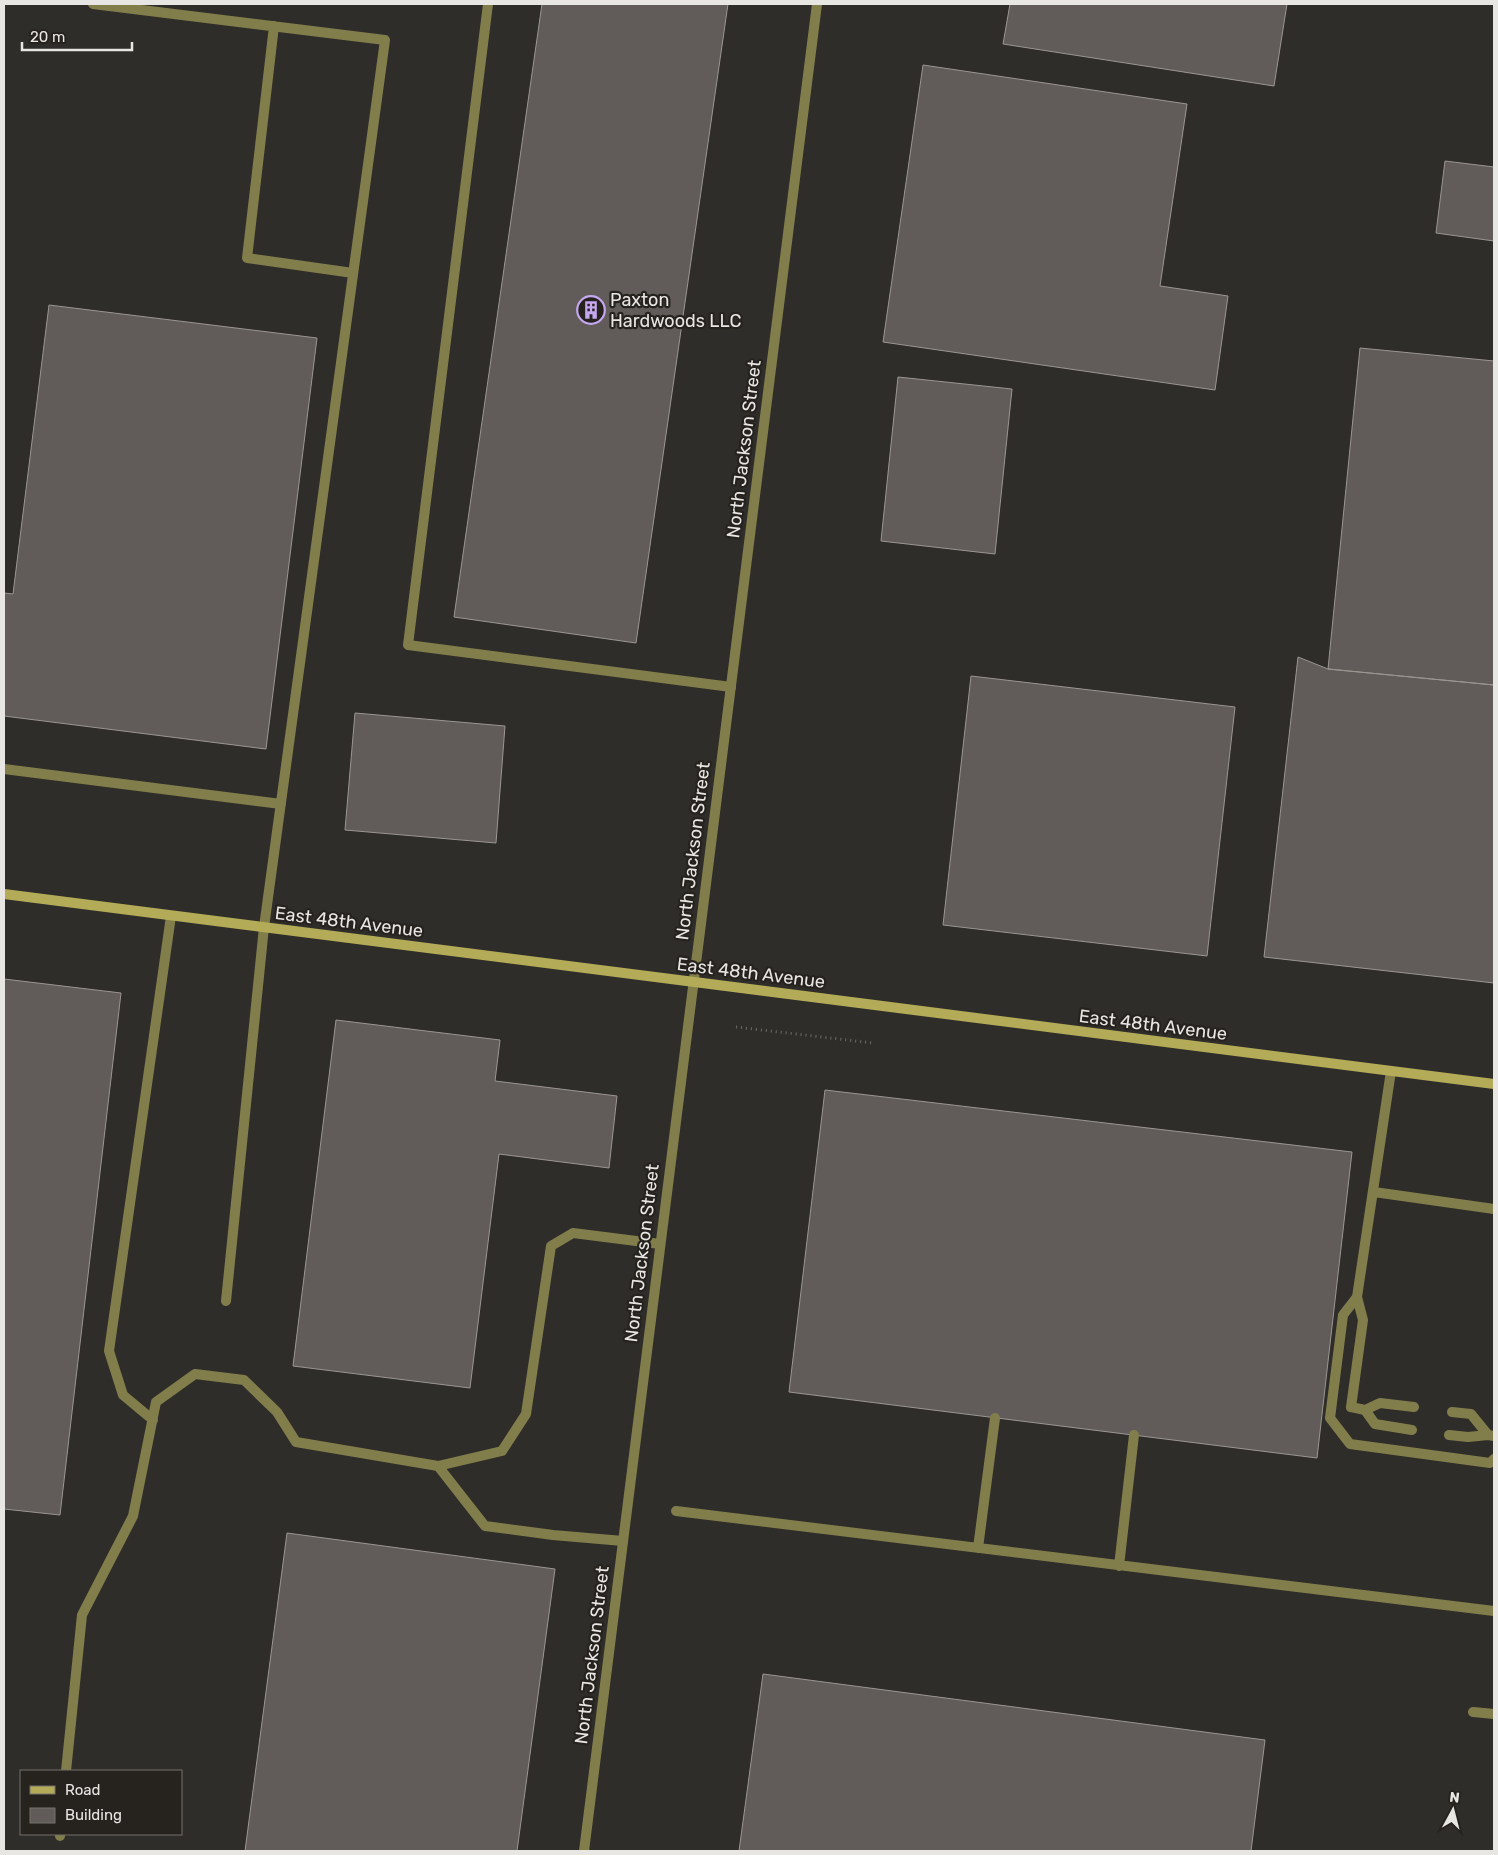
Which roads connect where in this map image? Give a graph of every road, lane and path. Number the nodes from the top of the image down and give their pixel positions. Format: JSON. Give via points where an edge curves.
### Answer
{"nodes":[{"id":1,"x":93,"y":4,"type":"edge"},
{"id":2,"x":488,"y":4,"type":"edge"},
{"id":3,"x":817,"y":4,"type":"edge"},
{"id":4,"x":274,"y":26,"type":"junction"},
{"id":5,"x":353,"y":273,"type":"junction"},
{"id":6,"x":730,"y":687,"type":"junction"},
{"id":7,"x":4,"y":769,"type":"edge"},
{"id":8,"x":281,"y":804,"type":"junction"},
{"id":9,"x":4,"y":894,"type":"edge"},
{"id":10,"x":171,"y":916,"type":"junction"},
{"id":11,"x":264,"y":927,"type":"junction"},
{"id":12,"x":693,"y":982,"type":"junction"},
{"id":13,"x":736,"y":1027,"type":"dead end"},
{"id":14,"x":874,"y":1043,"type":"dead end"},
{"id":15,"x":1391,"y":1071,"type":"junction"},
{"id":16,"x":1494,"y":1084,"type":"edge"},
{"id":17,"x":1374,"y":1192,"type":"junction"},
{"id":18,"x":1494,"y":1209,"type":"edge"},
{"id":19,"x":660,"y":1244,"type":"junction"},
{"id":20,"x":1357,"y":1297,"type":"junction"},
{"id":21,"x":226,"y":1301,"type":"dead end"},
{"id":22,"x":1414,"y":1407,"type":"dead end"},
{"id":23,"x":1365,"y":1410,"type":"junction"},
{"id":24,"x":1452,"y":1412,"type":"dead end"},
{"id":25,"x":995,"y":1418,"type":"dead end"},
{"id":26,"x":153,"y":1420,"type":"junction"},
{"id":27,"x":1412,"y":1430,"type":"dead end"},
{"id":28,"x":1134,"y":1435,"type":"dead end"},
{"id":29,"x":1449,"y":1435,"type":"dead end"},
{"id":30,"x":1491,"y":1435,"type":"edge"},
{"id":31,"x":1494,"y":1459,"type":"edge"},
{"id":32,"x":438,"y":1466,"type":"junction"},
{"id":33,"x":676,"y":1511,"type":"dead end"},
{"id":34,"x":623,"y":1541,"type":"junction"},
{"id":35,"x":978,"y":1548,"type":"junction"},
{"id":36,"x":1118,"y":1566,"type":"junction"},
{"id":37,"x":1494,"y":1611,"type":"edge"},
{"id":38,"x":1473,"y":1712,"type":"dead end"},
{"id":39,"x":1494,"y":1714,"type":"edge"},
{"id":40,"x":66,"y":1770,"type":"edge"},
{"id":41,"x":584,"y":1851,"type":"edge"}],
"edges":[{"from":1,"to":4,"type":"street"},
{"from":2,"to":6,"type":"street","via":[[408,645]]},
{"from":3,"to":6,"type":"street","name":"North Jackson Street"},
{"from":4,"to":5,"type":"street","via":[[247,258]]},
{"from":4,"to":5,"type":"street","via":[[385,40]]},
{"from":5,"to":8,"type":"street"},
{"from":6,"to":12,"type":"street","name":"North Jackson Street"},
{"from":7,"to":8,"type":"street"},
{"from":8,"to":11,"type":"street"},
{"from":9,"to":10,"type":"street","name":"East 48th Avenue"},
{"from":10,"to":11,"type":"street","name":"East 48th Avenue"},
{"from":10,"to":26,"type":"street","via":[[109,1351],[123,1395]]},
{"from":11,"to":12,"type":"street","name":"East 48th Avenue"},
{"from":11,"to":21,"type":"street"},
{"from":12,"to":15,"type":"street","name":"East 48th Avenue"},
{"from":12,"to":19,"type":"street","name":"North Jackson Street"},
{"from":13,"to":14,"type":"path"},
{"from":15,"to":16,"type":"street","name":"East 48th Avenue"},
{"from":15,"to":17,"type":"street"},
{"from":17,"to":18,"type":"street"},
{"from":17,"to":20,"type":"street"},
{"from":19,"to":32,"type":"street","via":[[573,1233],[551,1246],[526,1414],[502,1451]]},
{"from":19,"to":34,"type":"street","name":"North Jackson Street"},
{"from":20,"to":23,"type":"street","via":[[1362,1320],[1351,1407]]},
{"from":20,"to":31,"type":"street","via":[[1343,1315],[1330,1418],[1350,1444],[1490,1463]]},
{"from":22,"to":23,"type":"street","via":[[1380,1403]]},
{"from":23,"to":27,"type":"street","via":[[1375,1424]]},
{"from":24,"to":30,"type":"street","via":[[1471,1414]]},
{"from":25,"to":35,"type":"street"},
{"from":26,"to":32,"type":"street","via":[[156,1402],[195,1374],[244,1380],[277,1412],[296,1442]]},
{"from":26,"to":40,"type":"street","via":[[133,1516],[82,1614]]},
{"from":28,"to":36,"type":"street"},
{"from":29,"to":30,"type":"street"},
{"from":32,"to":34,"type":"street","via":[[485,1526]]},
{"from":33,"to":35,"type":"street"},
{"from":34,"to":41,"type":"street","name":"North Jackson Street"},
{"from":35,"to":36,"type":"street"},
{"from":36,"to":37,"type":"street"},
{"from":38,"to":39,"type":"street"}]}
